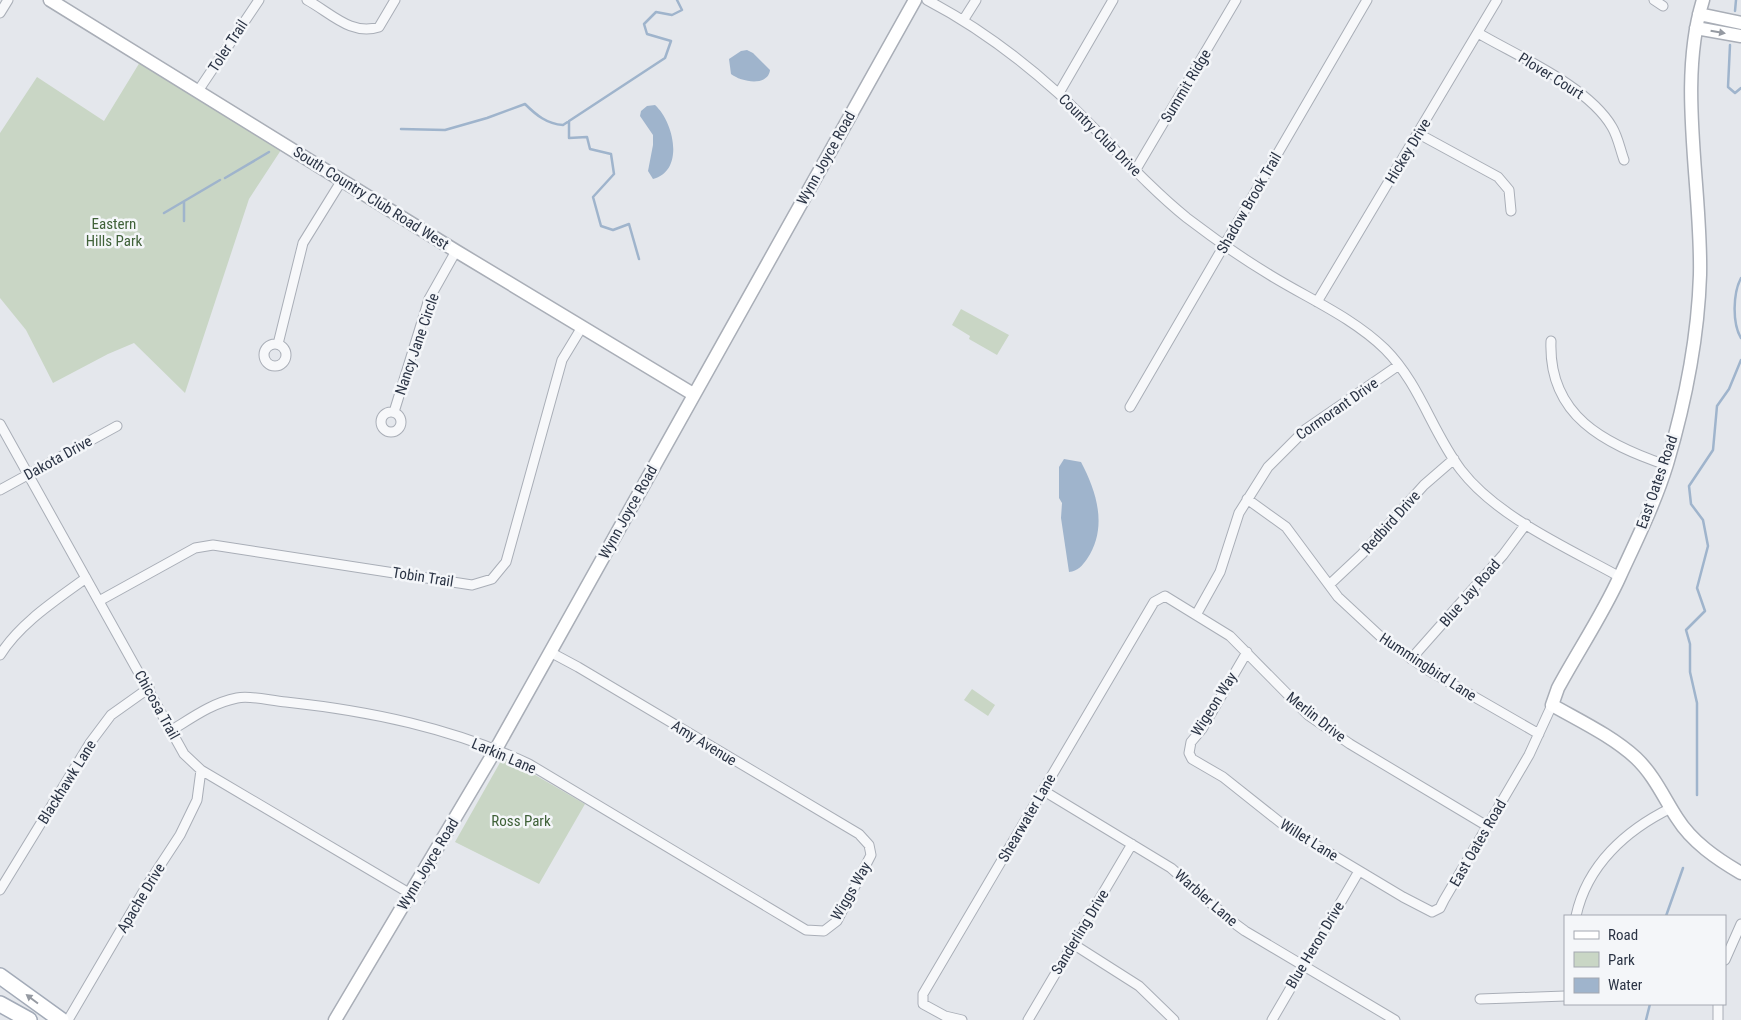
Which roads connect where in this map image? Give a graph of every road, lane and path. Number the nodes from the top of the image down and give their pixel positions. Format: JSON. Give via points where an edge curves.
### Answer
{"nodes":[{"id":1,"x":8,"y":0,"type":"edge"},
{"id":2,"x":50,"y":0,"type":"edge"},
{"id":3,"x":259,"y":0,"type":"edge"},
{"id":4,"x":308,"y":0,"type":"edge"},
{"id":5,"x":395,"y":0,"type":"edge"},
{"id":6,"x":915,"y":0,"type":"edge"},
{"id":7,"x":928,"y":0,"type":"edge"},
{"id":8,"x":976,"y":0,"type":"edge"},
{"id":9,"x":1113,"y":0,"type":"edge"},
{"id":10,"x":1236,"y":0,"type":"edge"},
{"id":11,"x":1367,"y":0,"type":"edge"},
{"id":12,"x":1497,"y":0,"type":"edge"},
{"id":13,"x":1654,"y":0,"type":"edge"},
{"id":14,"x":1703,"y":0,"type":"edge"},
{"id":15,"x":1663,"y":6,"type":"dead end"},
{"id":16,"x":0,"y":13,"type":"edge"},
{"id":17,"x":1699,"y":14,"type":"junction"},
{"id":18,"x":964,"y":19,"type":"junction"},
{"id":19,"x":1741,"y":23,"type":"edge"},
{"id":20,"x":1696,"y":28,"type":"junction"},
{"id":21,"x":1478,"y":33,"type":"junction"},
{"id":22,"x":1741,"y":36,"type":"edge"},
{"id":23,"x":198,"y":91,"type":"junction"},
{"id":24,"x":1058,"y":94,"type":"junction"},
{"id":25,"x":1419,"y":134,"type":"junction"},
{"id":26,"x":1624,"y":160,"type":"dead end"},
{"id":27,"x":1136,"y":171,"type":"junction"},
{"id":28,"x":342,"y":180,"type":"junction"},
{"id":29,"x":1511,"y":211,"type":"dead end"},
{"id":30,"x":1225,"y":245,"type":"junction"},
{"id":31,"x":456,"y":251,"type":"junction"},
{"id":32,"x":1318,"y":302,"type":"junction"},
{"id":33,"x":582,"y":327,"type":"junction"},
{"id":34,"x":1551,"y":341,"type":"dead end"},
{"id":35,"x":278,"y":344,"type":"dead end"},
{"id":36,"x":1399,"y":365,"type":"junction"},
{"id":37,"x":694,"y":394,"type":"junction"},
{"id":38,"x":1130,"y":407,"type":"dead end"},
{"id":39,"x":394,"y":412,"type":"dead end"},
{"id":40,"x":0,"y":424,"type":"edge"},
{"id":41,"x":117,"y":426,"type":"dead end"},
{"id":42,"x":1454,"y":459,"type":"junction"},
{"id":43,"x":1666,"y":465,"type":"junction"},
{"id":44,"x":28,"y":475,"type":"junction"},
{"id":45,"x":0,"y":490,"type":"edge"},
{"id":46,"x":1247,"y":499,"type":"junction"},
{"id":47,"x":1526,"y":524,"type":"junction"},
{"id":48,"x":1620,"y":577,"type":"junction"},
{"id":49,"x":86,"y":578,"type":"junction"},
{"id":50,"x":1328,"y":585,"type":"junction"},
{"id":51,"x":1159,"y":599,"type":"joint"},
{"id":52,"x":99,"y":601,"type":"junction"},
{"id":53,"x":1196,"y":615,"type":"junction"},
{"id":54,"x":550,"y":652,"type":"junction"},
{"id":55,"x":1247,"y":652,"type":"junction"},
{"id":56,"x":0,"y":655,"type":"edge"},
{"id":57,"x":1411,"y":659,"type":"junction"},
{"id":58,"x":149,"y":688,"type":"junction"},
{"id":59,"x":1552,"y":705,"type":"junction"},
{"id":60,"x":172,"y":730,"type":"junction"},
{"id":61,"x":1539,"y":734,"type":"junction"},
{"id":62,"x":496,"y":749,"type":"junction"},
{"id":63,"x":1192,"y":759,"type":"joint"},
{"id":64,"x":201,"y":770,"type":"junction"},
{"id":65,"x":1044,"y":791,"type":"junction"},
{"id":66,"x":1671,"y":808,"type":"junction"},
{"id":67,"x":1487,"y":826,"type":"junction"},
{"id":68,"x":860,"y":834,"type":"joint"},
{"id":69,"x":1132,"y":844,"type":"junction"},
{"id":70,"x":1359,"y":871,"type":"junction"},
{"id":71,"x":1741,"y":873,"type":"edge"},
{"id":72,"x":0,"y":890,"type":"edge"},
{"id":73,"x":409,"y":893,"type":"junction"},
{"id":74,"x":1432,"y":912,"type":"joint"},
{"id":75,"x":1576,"y":915,"type":"edge"},
{"id":76,"x":1741,"y":924,"type":"edge"},
{"id":77,"x":806,"y":930,"type":"joint"},
{"id":78,"x":1073,"y":944,"type":"junction"},
{"id":79,"x":1726,"y":958,"type":"edge"},
{"id":80,"x":1304,"y":966,"type":"junction"},
{"id":81,"x":0,"y":976,"type":"edge"},
{"id":82,"x":1564,"y":996,"type":"edge"},
{"id":83,"x":1480,"y":999,"type":"dead end"},
{"id":84,"x":0,"y":1004,"type":"edge"},
{"id":85,"x":1718,"y":1005,"type":"edge"},
{"id":86,"x":29,"y":1020,"type":"edge"},
{"id":87,"x":61,"y":1020,"type":"edge"},
{"id":88,"x":68,"y":1020,"type":"edge"},
{"id":89,"x":335,"y":1020,"type":"edge"},
{"id":90,"x":962,"y":1020,"type":"edge"},
{"id":91,"x":1028,"y":1020,"type":"edge"},
{"id":92,"x":1174,"y":1020,"type":"edge"},
{"id":93,"x":1272,"y":1020,"type":"edge"},
{"id":94,"x":1395,"y":1020,"type":"edge"},
{"id":95,"x":1718,"y":1020,"type":"edge"}],
"edges":[{"from":1,"to":16,"type":"street"},
{"from":2,"to":23,"type":"street","name":"South Country Club Road West"},
{"from":3,"to":23,"type":"street","name":"Toler Trail"},
{"from":4,"to":5,"type":"street","via":[[348,26],[366,32],[378,28]]},
{"from":6,"to":37,"type":"street","name":"Wynn Joyce Road"},
{"from":7,"to":18,"type":"street","name":"Country Club Drive"},
{"from":8,"to":18,"type":"street"},
{"from":9,"to":24,"type":"street"},
{"from":10,"to":27,"type":"street","name":"Summit Ridge"},
{"from":11,"to":30,"type":"street","name":"Shadow Brook Trail"},
{"from":12,"to":21,"type":"street","name":"Hickey Drive"},
{"from":13,"to":15,"type":"street"},
{"from":14,"to":17,"type":"street","name":"East Oates Road"},
{"from":17,"to":19,"type":"street"},
{"from":17,"to":20,"type":"street","name":"East Oates Road"},
{"from":18,"to":24,"type":"street","name":"Country Club Drive"},
{"from":20,"to":22,"type":"street","one_way":true},
{"from":20,"to":43,"type":"street","name":"East Oates Road","via":[[1691,100],[1699,222],[1698,313],[1683,400]]},
{"from":21,"to":25,"type":"street","name":"Hickey Drive"},
{"from":21,"to":26,"type":"street","name":"Plover Court","via":[[1591,101],[1612,127]]},
{"from":23,"to":28,"type":"street","name":"South Country Club Road West"},
{"from":24,"to":27,"type":"street","name":"Country Club Drive"},
{"from":25,"to":29,"type":"street","via":[[1498,177],[1509,190]]},
{"from":25,"to":32,"type":"street","name":"Hickey Drive"},
{"from":27,"to":30,"type":"street","name":"Country Club Drive","via":[[1186,217]]},
{"from":28,"to":31,"type":"street","name":"South Country Club Road West"},
{"from":28,"to":35,"type":"street","via":[[303,243]]},
{"from":30,"to":32,"type":"street","name":"Country Club Drive"},
{"from":30,"to":38,"type":"street","name":"Shadow Brook Trail"},
{"from":31,"to":33,"type":"street","name":"South Country Club Road West"},
{"from":31,"to":39,"type":"street","name":"Nancy Jane Circle","via":[[429,299]]},
{"from":32,"to":36,"type":"street","name":"Country Club Drive","via":[[1370,336]]},
{"from":33,"to":37,"type":"street","name":"South Country Club Road West"},
{"from":33,"to":52,"type":"street","name":"Tobin Trail","via":[[562,360],[506,562],[492,579],[472,585],[213,545],[195,548]]},
{"from":34,"to":43,"type":"street","via":[[1552,372],[1569,407],[1580,420],[1612,444]]},
{"from":36,"to":42,"type":"street","name":"Country Club Drive"},
{"from":36,"to":46,"type":"street","name":"Cormorant Drive","via":[[1292,440],[1268,467]]},
{"from":37,"to":54,"type":"street","name":"Wynn Joyce Road"},
{"from":40,"to":44,"type":"street","name":"Chicosa Trail"},
{"from":41,"to":44,"type":"street","name":"Dakota Drive"},
{"from":42,"to":47,"type":"street","name":"Country Club Drive","via":[[1480,488]]},
{"from":42,"to":50,"type":"street","name":"Redbird Drive","via":[[1424,485],[1368,548]]},
{"from":43,"to":48,"type":"street","name":"East Oates Road"},
{"from":44,"to":45,"type":"street","name":"Dakota Drive"},
{"from":44,"to":49,"type":"street","name":"Chicosa Trail"},
{"from":46,"to":50,"type":"street","name":"Hummingbird Lane","via":[[1286,527]]},
{"from":46,"to":53,"type":"street","name":"Cormorant Drive","via":[[1236,521],[1220,572]]},
{"from":47,"to":48,"type":"street","name":"Country Club Drive"},
{"from":47,"to":57,"type":"street","name":"Blue Jay Road","via":[[1503,556]]},
{"from":48,"to":59,"type":"street","name":"East Oates Road","via":[[1558,688]]},
{"from":49,"to":52,"type":"street","name":"Chicosa Trail"},
{"from":49,"to":56,"type":"street","via":[[40,612]]},
{"from":50,"to":57,"type":"street","name":"Hummingbird Lane","via":[[1364,622]]},
{"from":51,"to":53,"type":"street","name":"Merlin Drive","via":[[1165,596]]},
{"from":51,"to":65,"type":"street","name":"Shearwater Lane","via":[[1154,602]]},
{"from":52,"to":58,"type":"street","name":"Chicosa Trail"},
{"from":53,"to":55,"type":"street","name":"Merlin Drive","via":[[1230,636]]},
{"from":54,"to":62,"type":"street","name":"Wynn Joyce Road"},
{"from":54,"to":68,"type":"street","name":"Amy Avenue"},
{"from":55,"to":63,"type":"street","name":"Wigeon Way","via":[[1191,742],[1189,753]]},
{"from":55,"to":67,"type":"street","name":"Merlin Drive","via":[[1308,714],[1350,744]]},
{"from":57,"to":61,"type":"street","name":"Hummingbird Lane"},
{"from":58,"to":60,"type":"street","name":"Chicosa Trail"},
{"from":58,"to":72,"type":"street","name":"Blackhawk Lane","via":[[111,715],[90,742]]},
{"from":59,"to":61,"type":"street","name":"East Oates Road"},
{"from":59,"to":66,"type":"street","via":[[1621,745],[1649,773]]},
{"from":60,"to":62,"type":"street","name":"Larkin Lane","via":[[215,704],[239,697],[395,718]]},
{"from":60,"to":64,"type":"street","name":"Chicosa Trail","via":[[184,754]]},
{"from":61,"to":67,"type":"street","name":"East Oates Road"},
{"from":62,"to":73,"type":"street","name":"Wynn Joyce Road"},
{"from":62,"to":77,"type":"street","name":"Larkin Lane","via":[[583,795]]},
{"from":63,"to":70,"type":"street","name":"Willet Lane","via":[[1223,777],[1286,827]]},
{"from":64,"to":73,"type":"street","name":"Chicosa Trail"},
{"from":64,"to":88,"type":"street","name":"Apache Drive","via":[[197,800],[180,836],[146,887]]},
{"from":65,"to":69,"type":"street","name":"Warbler Lane"},
{"from":65,"to":90,"type":"street","name":"Shearwater Lane","via":[[923,994],[923,1004],[945,1016]]},
{"from":66,"to":71,"type":"street","via":[[1699,843]]},
{"from":66,"to":75,"type":"street","via":[[1640,824],[1619,840],[1590,878]]},
{"from":67,"to":74,"type":"street","name":"East Oates Road","via":[[1440,908]]},
{"from":68,"to":77,"type":"street","name":"Wiggs Way","via":[[872,855],[837,921],[824,931]]},
{"from":69,"to":78,"type":"street","name":"Sanderling Drive"},
{"from":69,"to":80,"type":"street","name":"Warbler Lane","via":[[1184,877],[1237,926]]},
{"from":70,"to":74,"type":"street","name":"Willet Lane"},
{"from":70,"to":80,"type":"street","name":"Blue Heron Drive"},
{"from":73,"to":89,"type":"street","name":"Wynn Joyce Road"},
{"from":76,"to":79,"type":"street"},
{"from":78,"to":91,"type":"street","name":"Sanderling Drive"},
{"from":78,"to":92,"type":"street","via":[[1139,986]]},
{"from":80,"to":93,"type":"street","name":"Blue Heron Drive"},
{"from":80,"to":94,"type":"street","name":"Warbler Lane"},
{"from":87,"to":81,"type":"main road","one_way":true},
{"from":82,"to":83,"type":"street"},
{"from":84,"to":86,"type":"main road"},
{"from":85,"to":95,"type":"street"}]}
